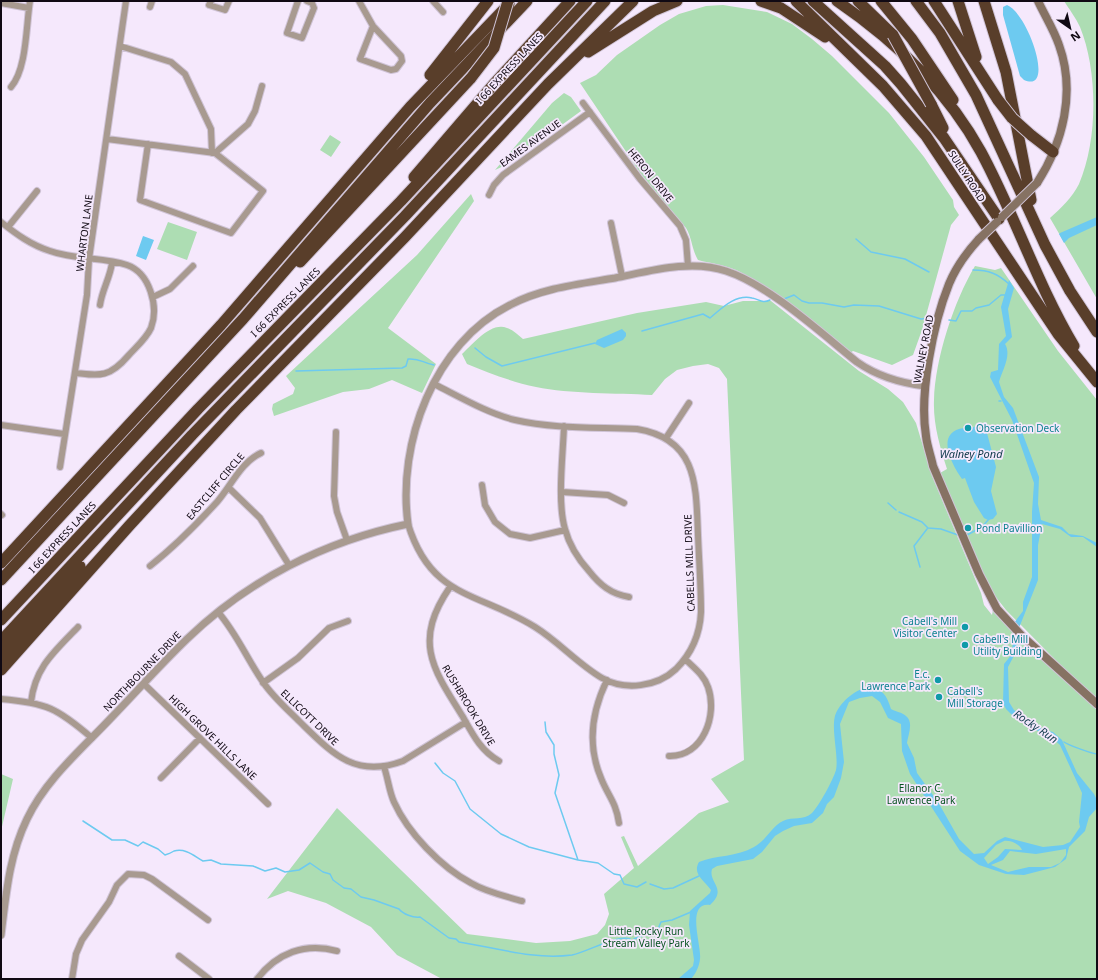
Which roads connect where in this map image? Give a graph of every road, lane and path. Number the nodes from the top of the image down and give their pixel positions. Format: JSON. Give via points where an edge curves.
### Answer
{"nodes":[{"id":1,"x":30,"y":1,"type":"edge"},
{"id":2,"x":126,"y":1,"type":"edge"},
{"id":3,"x":211,"y":1,"type":"edge"},
{"id":4,"x":229,"y":1,"type":"edge"},
{"id":5,"x":298,"y":1,"type":"edge"},
{"id":6,"x":307,"y":1,"type":"edge"},
{"id":7,"x":359,"y":1,"type":"edge"},
{"id":8,"x":433,"y":1,"type":"edge"},
{"id":9,"x":488,"y":1,"type":"edge"},
{"id":10,"x":510,"y":1,"type":"edge"},
{"id":11,"x":527,"y":1,"type":"edge"},
{"id":12,"x":570,"y":1,"type":"edge"},
{"id":13,"x":587,"y":1,"type":"edge"},
{"id":14,"x":605,"y":1,"type":"edge"},
{"id":15,"x":611,"y":1,"type":"edge"},
{"id":16,"x":634,"y":1,"type":"edge"},
{"id":17,"x":677,"y":1,"type":"edge"},
{"id":18,"x":761,"y":1,"type":"edge"},
{"id":19,"x":796,"y":1,"type":"edge"},
{"id":20,"x":813,"y":1,"type":"edge"},
{"id":21,"x":825,"y":1,"type":"edge"},
{"id":22,"x":837,"y":1,"type":"edge"},
{"id":23,"x":858,"y":1,"type":"edge"},
{"id":24,"x":868,"y":1,"type":"edge"},
{"id":25,"x":916,"y":1,"type":"edge"},
{"id":26,"x":934,"y":1,"type":"edge"},
{"id":27,"x":958,"y":1,"type":"edge"},
{"id":28,"x":983,"y":1,"type":"edge"},
{"id":29,"x":1038,"y":1,"type":"edge"},
{"id":30,"x":1,"y":4,"type":"edge"},
{"id":31,"x":29,"y":8,"type":"junction"},
{"id":32,"x":877,"y":9,"type":"edge"},
{"id":33,"x":580,"y":10,"type":"junction"},
{"id":34,"x":443,"y":12,"type":"dead end"},
{"id":35,"x":372,"y":26,"type":"junction"},
{"id":36,"x":581,"y":26,"type":"junction"},
{"id":37,"x":120,"y":46,"type":"junction"},
{"id":38,"x":885,"y":66,"type":"junction"},
{"id":39,"x":875,"y":78,"type":"junction"},
{"id":40,"x":262,"y":86,"type":"dead end"},
{"id":41,"x":989,"y":86,"type":"junction"},
{"id":42,"x":11,"y":87,"type":"dead end"},
{"id":43,"x":540,"y":92,"type":"junction"},
{"id":44,"x":583,"y":103,"type":"dead end"},
{"id":45,"x":590,"y":112,"type":"junction"},
{"id":46,"x":382,"y":138,"type":"junction"},
{"id":47,"x":107,"y":139,"type":"junction"},
{"id":48,"x":148,"y":144,"type":"junction"},
{"id":49,"x":980,"y":150,"type":"junction"},
{"id":50,"x":1053,"y":152,"type":"junction"},
{"id":51,"x":214,"y":153,"type":"junction"},
{"id":52,"x":969,"y":174,"type":"junction"},
{"id":53,"x":37,"y":191,"type":"dead end"},
{"id":54,"x":489,"y":195,"type":"dead end"},
{"id":55,"x":999,"y":219,"type":"junction"},
{"id":56,"x":1,"y":222,"type":"edge"},
{"id":57,"x":611,"y":222,"type":"dead end"},
{"id":58,"x":8,"y":227,"type":"junction"},
{"id":59,"x":1045,"y":245,"type":"junction"},
{"id":60,"x":89,"y":260,"type":"junction"},
{"id":61,"x":344,"y":260,"type":"junction"},
{"id":62,"x":112,"y":263,"type":"junction"},
{"id":63,"x":193,"y":266,"type":"dead end"},
{"id":64,"x":688,"y":266,"type":"junction"},
{"id":65,"x":622,"y":276,"type":"junction"},
{"id":66,"x":153,"y":297,"type":"junction"},
{"id":67,"x":100,"y":305,"type":"dead end"},
{"id":68,"x":314,"y":309,"type":"junction"},
{"id":69,"x":243,"y":318,"type":"junction"},
{"id":70,"x":1097,"y":332,"type":"edge"},
{"id":71,"x":75,"y":373,"type":"junction"},
{"id":72,"x":1097,"y":381,"type":"edge"},
{"id":73,"x":434,"y":384,"type":"junction"},
{"id":74,"x":925,"y":386,"type":"junction"},
{"id":75,"x":689,"y":403,"type":"dead end"},
{"id":76,"x":1,"y":425,"type":"edge"},
{"id":77,"x":564,"y":426,"type":"junction"},
{"id":78,"x":336,"y":432,"type":"dead end"},
{"id":79,"x":64,"y":434,"type":"junction"},
{"id":80,"x":192,"y":435,"type":"junction"},
{"id":81,"x":666,"y":438,"type":"junction"},
{"id":82,"x":261,"y":453,"type":"dead end"},
{"id":83,"x":60,"y":467,"type":"dead end"},
{"id":84,"x":482,"y":485,"type":"dead end"},
{"id":85,"x":229,"y":488,"type":"junction"},
{"id":86,"x":562,"y":492,"type":"junction"},
{"id":87,"x":624,"y":503,"type":"dead end"},
{"id":88,"x":408,"y":524,"type":"junction"},
{"id":89,"x":565,"y":530,"type":"junction"},
{"id":90,"x":347,"y":540,"type":"junction"},
{"id":91,"x":1,"y":563,"type":"edge"},
{"id":92,"x":289,"y":565,"type":"junction"},
{"id":93,"x":150,"y":566,"type":"dead end"},
{"id":94,"x":1,"y":580,"type":"edge"},
{"id":95,"x":450,"y":587,"type":"junction"},
{"id":96,"x":629,"y":597,"type":"dead end"},
{"id":97,"x":218,"y":612,"type":"junction"},
{"id":98,"x":1,"y":620,"type":"edge"},
{"id":99,"x":348,"y":621,"type":"dead end"},
{"id":100,"x":78,"y":627,"type":"dead end"},
{"id":101,"x":1,"y":641,"type":"edge"},
{"id":102,"x":1,"y":655,"type":"edge"},
{"id":103,"x":685,"y":659,"type":"junction"},
{"id":104,"x":1,"y":670,"type":"edge"},
{"id":105,"x":607,"y":680,"type":"junction"},
{"id":106,"x":263,"y":683,"type":"junction"},
{"id":107,"x":144,"y":684,"type":"junction"},
{"id":108,"x":1,"y":699,"type":"edge"},
{"id":109,"x":31,"y":702,"type":"junction"},
{"id":110,"x":1097,"y":704,"type":"edge"},
{"id":111,"x":466,"y":722,"type":"junction"},
{"id":112,"x":92,"y":738,"type":"junction"},
{"id":113,"x":200,"y":738,"type":"junction"},
{"id":114,"x":669,"y":756,"type":"dead end"},
{"id":115,"x":499,"y":761,"type":"dead end"},
{"id":116,"x":384,"y":767,"type":"junction"},
{"id":117,"x":161,"y":778,"type":"dead end"},
{"id":118,"x":268,"y":804,"type":"dead end"},
{"id":119,"x":619,"y":823,"type":"dead end"},
{"id":120,"x":522,"y":901,"type":"dead end"},
{"id":121,"x":208,"y":920,"type":"dead end"},
{"id":122,"x":1,"y":935,"type":"edge"},
{"id":123,"x":337,"y":951,"type":"dead end"},
{"id":124,"x":179,"y":956,"type":"dead end"},
{"id":125,"x":72,"y":979,"type":"edge"},
{"id":126,"x":209,"y":979,"type":"edge"},
{"id":127,"x":257,"y":979,"type":"edge"}],
"edges":[{"from":1,"to":31,"type":"street"},
{"from":2,"to":37,"type":"street","name":"WHARTON LANE"},
{"from":3,"to":4,"type":"street","via":[[209,5],[225,10]]},
{"from":5,"to":6,"type":"street","via":[[287,33],[302,38],[314,8],[312,3]]},
{"from":7,"to":35,"type":"street"},
{"from":8,"to":34,"type":"street"},
{"from":9,"to":46,"type":"highway"},
{"from":10,"to":46,"type":"highway"},
{"from":10,"to":69,"type":"highway","bridge":true,"via":[[494,48],[471,78],[320,242]]},
{"from":11,"to":69,"type":"highway","name":"I 66 EXPRESS LANES","via":[[421,112]]},
{"from":12,"to":61,"type":"highway","via":[[487,92]]},
{"from":13,"to":33,"type":"highway","name":"I 66 EXPRESS LANES"},
{"from":14,"to":36,"type":"highway"},
{"from":15,"to":36,"type":"highway"},
{"from":16,"to":43,"type":"highway"},
{"from":17,"to":43,"type":"highway","via":[[653,11],[594,48]]},
{"from":18,"to":39,"type":"highway","via":[[780,8],[809,26],[841,48]]},
{"from":19,"to":39,"type":"highway","name":"SULLY ROAD"},
{"from":20,"to":38,"type":"highway"},
{"from":21,"to":38,"type":"highway"},
{"from":22,"to":49,"type":"highway","via":[[887,39],[928,79]]},
{"from":23,"to":32,"type":"highway"},
{"from":24,"to":32,"type":"highway"},
{"from":25,"to":59,"type":"highway","via":[[940,33],[976,95]]},
{"from":26,"to":41,"type":"highway"},
{"from":27,"to":41,"type":"highway","via":[[973,48]]},
{"from":28,"to":59,"type":"highway","via":[[1006,72],[1029,191]]},
{"from":29,"to":50,"type":"main road","name":"WALNEY ROAD","via":[[1059,46],[1065,73],[1064,120]]},
{"from":30,"to":31,"type":"street"},
{"from":31,"to":42,"type":"street","via":[[19,76]]},
{"from":32,"to":49,"type":"highway","via":[[912,39],[934,69]]},
{"from":32,"to":52,"type":"highway","bridge":true},
{"from":33,"to":61,"type":"highway","name":"I 66 EXPRESS LANES"},
{"from":33,"to":68,"type":"highway","via":[[542,57],[351,262]]},
{"from":35,"to":35,"type":"street","via":[[401,56],[401,66],[396,70],[360,59]]},
{"from":36,"to":68,"type":"highway","via":[[405,216]]},
{"from":37,"to":47,"type":"street","name":"WHARTON LANE"},
{"from":37,"to":51,"type":"street","via":[[171,62],[185,74],[211,129]]},
{"from":38,"to":52,"type":"highway","via":[[924,111]]},
{"from":39,"to":72,"type":"highway","name":"SULLY ROAD","via":[[930,142],[1058,334]]},
{"from":40,"to":51,"type":"street","via":[[255,111],[248,124]]},
{"from":41,"to":50,"type":"highway","bridge":true,"via":[[1012,118]]},
{"from":43,"to":104,"type":"highway","via":[[405,237],[213,434]]},
{"from":44,"to":45,"type":"street","name":"HERON DRIVE"},
{"from":45,"to":54,"type":"street","name":"EAMES AVENUE","via":[[503,175]]},
{"from":45,"to":64,"type":"street","name":"HERON DRIVE","via":[[680,226],[686,240]]},
{"from":46,"to":91,"type":"highway","via":[[221,325]]},
{"from":47,"to":48,"type":"street"},
{"from":47,"to":60,"type":"street","name":"WHARTON LANE"},
{"from":48,"to":51,"type":"street"},
{"from":48,"to":51,"type":"street","via":[[140,200],[231,233],[263,191]]},
{"from":49,"to":72,"type":"highway","via":[[1056,314]]},
{"from":50,"to":55,"type":"main road","name":"WALNEY ROAD","bridge":true,"via":[[1037,183]]},
{"from":52,"to":55,"type":"highway"},
{"from":53,"to":58,"type":"street"},
{"from":55,"to":74,"type":"main road","name":"WALNEY ROAD","bridge":true,"via":[[964,257],[949,284],[940,312]]},
{"from":56,"to":58,"type":"street"},
{"from":57,"to":65,"type":"street"},
{"from":58,"to":60,"type":"street","via":[[26,241],[39,247]]},
{"from":59,"to":70,"type":"highway"},
{"from":60,"to":62,"type":"street"},
{"from":60,"to":71,"type":"street","name":"WHARTON LANE","via":[[87,295]]},
{"from":61,"to":98,"type":"highway","name":"I 66 EXPRESS LANES","via":[[203,403]]},
{"from":62,"to":66,"type":"street","via":[[127,265],[136,270]]},
{"from":62,"to":67,"type":"street","via":[[110,278],[103,291]]},
{"from":63,"to":66,"type":"street","via":[[170,288]]},
{"from":64,"to":65,"type":"street","name":"CABELLS MILL DRIVE"},
{"from":64,"to":74,"type":"street","name":"CABELLS MILL DRIVE","via":[[718,269],[747,280],[864,367],[895,380]]},
{"from":65,"to":73,"type":"street","name":"CABELLS MILL DRIVE","via":[[539,293],[501,310],[476,327],[461,342]]},
{"from":66,"to":71,"type":"street","via":[[153,320],[150,329],[119,366],[109,374],[100,376]]},
{"from":68,"to":80,"type":"highway"},
{"from":69,"to":94,"type":"highway","name":"I 66 EXPRESS LANES"},
{"from":71,"to":79,"type":"street","name":"WHARTON LANE"},
{"from":73,"to":77,"type":"street","name":"CABELLS MILL DRIVE","via":[[502,416],[526,422]]},
{"from":73,"to":88,"type":"street","name":"CABELLS MILL DRIVE","via":[[421,414],[411,451],[406,490]]},
{"from":74,"to":110,"type":"main road","name":"WALNEY ROAD","via":[[926,436],[933,466],[987,592],[997,609],[1022,636]]},
{"from":75,"to":81,"type":"street"},
{"from":76,"to":79,"type":"street"},
{"from":77,"to":81,"type":"street","name":"CABELLS MILL DRIVE","via":[[636,429]]},
{"from":77,"to":86,"type":"street"},
{"from":78,"to":90,"type":"street","via":[[334,496]]},
{"from":79,"to":83,"type":"street","name":"WHARTON LANE"},
{"from":80,"to":101,"type":"highway"},
{"from":80,"to":102,"type":"highway"},
{"from":81,"to":103,"type":"street","name":"CABELLS MILL DRIVE","via":[[684,457],[695,482],[701,618],[697,635]]},
{"from":82,"to":85,"type":"street","name":"EASTCLIFF CIRCLE","via":[[248,461]]},
{"from":84,"to":89,"type":"street","via":[[485,505],[495,522],[510,534],[530,538]]},
{"from":85,"to":92,"type":"street","via":[[260,518]]},
{"from":85,"to":93,"type":"street","name":"EASTCLIFF CIRCLE","via":[[197,524]]},
{"from":86,"to":87,"type":"street","via":[[608,495]]},
{"from":86,"to":89,"type":"street"},
{"from":88,"to":90,"type":"street","name":"NORTHBOURNE DRIVE"},
{"from":88,"to":95,"type":"street","name":"CABELLS MILL DRIVE","via":[[421,556]]},
{"from":89,"to":96,"type":"street","via":[[578,558],[594,577],[612,593]]},
{"from":90,"to":92,"type":"street","name":"NORTHBOURNE DRIVE"},
{"from":92,"to":97,"type":"street","name":"NORTHBOURNE DRIVE"},
{"from":95,"to":105,"type":"street","name":"CABELLS MILL DRIVE","via":[[531,624]]},
{"from":95,"to":111,"type":"street","name":"RUSHBROOK DRIVE","via":[[440,601],[433,618],[429,638],[430,649],[439,679]]},
{"from":97,"to":106,"type":"street","name":"ELLICOTT DRIVE","via":[[236,635]]},
{"from":97,"to":107,"type":"street","name":"NORTHBOURNE DRIVE","via":[[187,638]]},
{"from":99,"to":106,"type":"street","via":[[329,628],[298,658]]},
{"from":100,"to":109,"type":"street","via":[[41,668],[33,687]]},
{"from":103,"to":105,"type":"street","name":"CABELLS MILL DRIVE","via":[[664,677],[647,684],[624,685]]},
{"from":103,"to":114,"type":"street","via":[[705,681],[710,696],[711,713],[704,735],[697,745],[680,756]]},
{"from":105,"to":119,"type":"street","via":[[595,712],[593,746],[600,777],[617,808]]},
{"from":106,"to":116,"type":"street","name":"ELLICOTT DRIVE","via":[[271,694],[338,757],[356,765]]},
{"from":107,"to":112,"type":"street","name":"NORTHBOURNE DRIVE"},
{"from":107,"to":113,"type":"street","name":"HIGH GROVE HILLS LANE"},
{"from":108,"to":109,"type":"street"},
{"from":109,"to":112,"type":"street","via":[[47,706],[63,715]]},
{"from":111,"to":115,"type":"street","name":"RUSHBROOK DRIVE","via":[[484,751]]},
{"from":111,"to":116,"type":"street","name":"ELLICOTT DRIVE","via":[[403,761]]},
{"from":112,"to":122,"type":"street","name":"NORTHBOURNE DRIVE","via":[[55,776],[28,818],[16,844],[11,864]]},
{"from":113,"to":117,"type":"street"},
{"from":113,"to":118,"type":"street","name":"HIGH GROVE HILLS LANE"},
{"from":116,"to":120,"type":"street","via":[[400,814],[419,840],[449,868],[470,883]]},
{"from":121,"to":125,"type":"street","via":[[152,879],[144,875],[128,874],[120,881],[109,902],[82,940],[76,954]]},
{"from":123,"to":127,"type":"street","via":[[315,947],[292,951],[274,961]]},
{"from":124,"to":126,"type":"street"}]}
